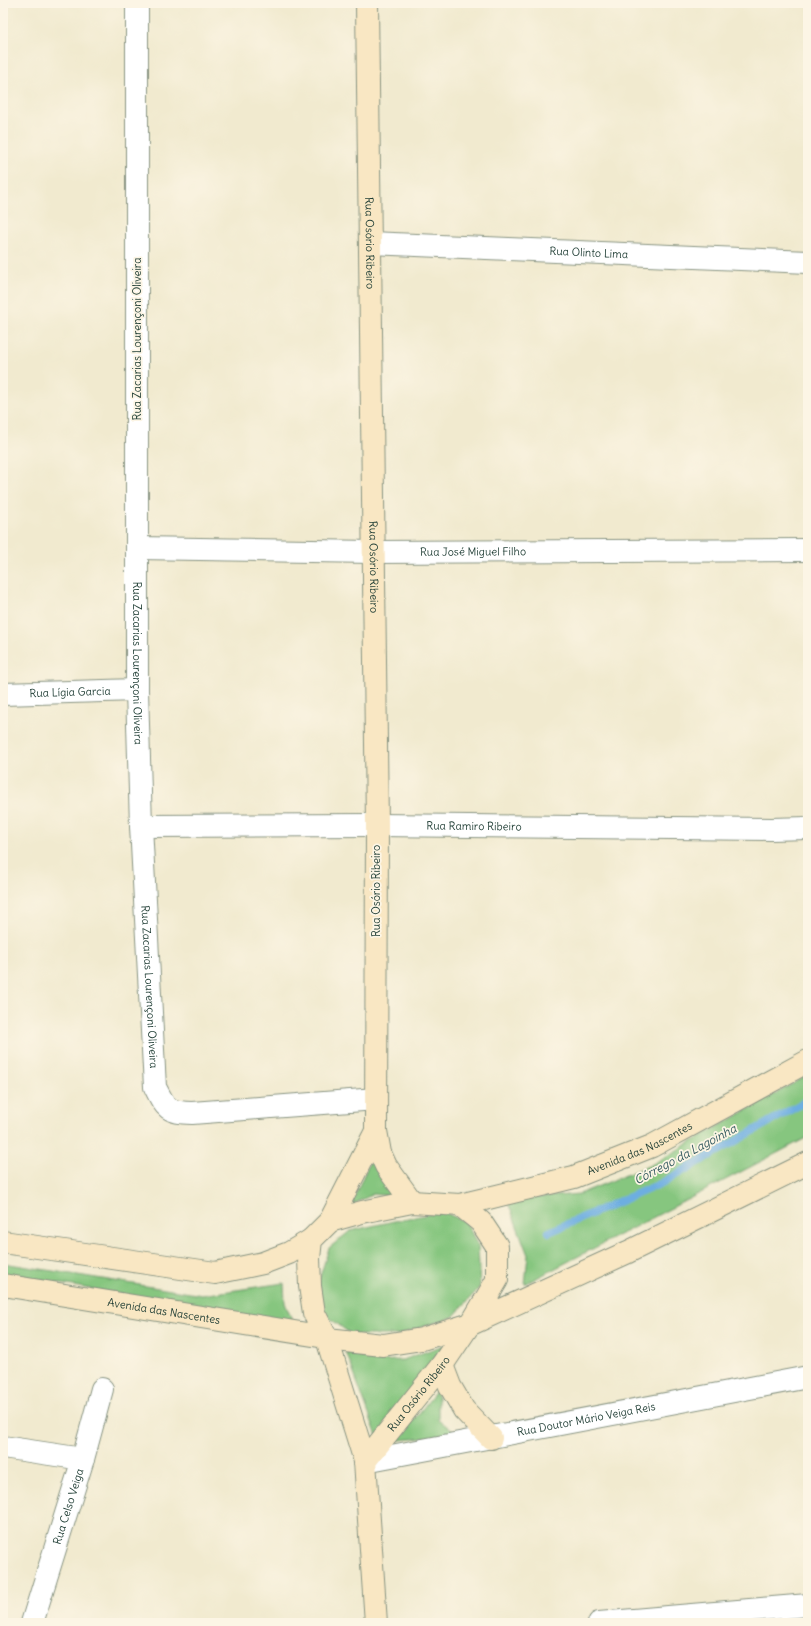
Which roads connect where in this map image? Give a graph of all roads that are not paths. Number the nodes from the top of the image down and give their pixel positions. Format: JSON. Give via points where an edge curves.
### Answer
{"nodes":[{"id":1,"x":137,"y":3,"type":"edge"},
{"id":2,"x":366,"y":3,"type":"edge"},
{"id":3,"x":370,"y":243,"type":"junction"},
{"id":4,"x":808,"y":262,"type":"edge"},
{"id":5,"x":138,"y":548,"type":"junction"},
{"id":6,"x":808,"y":550,"type":"edge"},
{"id":7,"x":373,"y":552,"type":"junction"},
{"id":8,"x":137,"y":690,"type":"junction"},
{"id":9,"x":3,"y":694,"type":"edge"},
{"id":10,"x":376,"y":825,"type":"junction"},
{"id":11,"x":141,"y":826,"type":"junction"},
{"id":12,"x":808,"y":828,"type":"edge"},
{"id":13,"x":808,"y":1061,"type":"edge"},
{"id":14,"x":376,"y":1099,"type":"junction"},
{"id":15,"x":376,"y":1131,"type":"junction"},
{"id":16,"x":808,"y":1163,"type":"edge"},
{"id":17,"x":412,"y":1202,"type":"junction"},
{"id":18,"x":460,"y":1205,"type":"junction"},
{"id":19,"x":330,"y":1221,"type":"junction"},
{"id":20,"x":311,"y":1240,"type":"junction"},
{"id":21,"x":3,"y":1242,"type":"edge"},
{"id":22,"x":3,"y":1285,"type":"edge"},
{"id":23,"x":470,"y":1324,"type":"junction"},
{"id":24,"x":326,"y":1338,"type":"junction"},
{"id":25,"x":442,"y":1365,"type":"junction"},
{"id":26,"x":808,"y":1377,"type":"edge"},
{"id":27,"x":102,"y":1389,"type":"dead end"},
{"id":28,"x":491,"y":1438,"type":"junction"},
{"id":29,"x":3,"y":1447,"type":"edge"},
{"id":30,"x":83,"y":1459,"type":"junction"},
{"id":31,"x":365,"y":1461,"type":"junction"},
{"id":32,"x":808,"y":1606,"type":"edge"},
{"id":33,"x":32,"y":1623,"type":"edge"},
{"id":34,"x":376,"y":1623,"type":"edge"},
{"id":35,"x":599,"y":1623,"type":"edge"}],
"edges":[{"from":1,"to":5,"type":"street","name":"Rua Zacarias Lourençoni Oliveira"},
{"from":2,"to":3,"type":"street","name":"Rua Osório Ribeiro"},
{"from":3,"to":4,"type":"street","name":"Rua Olinto Lima"},
{"from":3,"to":7,"type":"street","name":"Rua Osório Ribeiro"},
{"from":5,"to":7,"type":"street","name":"Rua José Miguel Filho"},
{"from":5,"to":8,"type":"street","name":"Rua Zacarias Lourençoni Oliveira"},
{"from":6,"to":7,"type":"street","name":"Rua José Miguel Filho"},
{"from":7,"to":10,"type":"street","name":"Rua Osório Ribeiro"},
{"from":8,"to":9,"type":"street","name":"Rua Lígia Garcia"},
{"from":8,"to":11,"type":"street","name":"Rua Zacarias Lourençoni Oliveira"},
{"from":10,"to":11,"type":"street","name":"Rua Ramiro Ribeiro"},
{"from":10,"to":12,"type":"street","name":"Rua Ramiro Ribeiro"},
{"from":10,"to":14,"type":"street","name":"Rua Osório Ribeiro"},
{"from":11,"to":14,"type":"street","name":"Rua Zacarias Lourençoni Oliveira","via":[[155,1087],[167,1108],[192,1113]]},
{"from":13,"to":18,"type":"street","name":"Avenida das Nascentes","via":[[652,1146],[574,1177]]},
{"from":14,"to":15,"type":"street","name":"Rua Osório Ribeiro"},
{"from":15,"to":17,"type":"street","name":"Rua Osório Ribeiro","via":[[380,1153],[386,1166]]},
{"from":15,"to":19,"type":"street","name":"Rua Osório Ribeiro"},
{"from":16,"to":23,"type":"street","via":[[628,1252]]},
{"from":17,"to":18,"type":"street","name":"Avenida das Nascentes"},
{"from":17,"to":19,"type":"street","name":"Avenida das Nascentes"},
{"from":18,"to":23,"type":"street","name":"Rua Osório Ribeiro","via":[[481,1222],[497,1246],[497,1280]]},
{"from":19,"to":20,"type":"street"},
{"from":20,"to":21,"type":"street","via":[[289,1253],[263,1263],[215,1273]]},
{"from":20,"to":24,"type":"street","via":[[310,1286],[314,1313]]},
{"from":22,"to":24,"type":"street","name":"Avenida das Nascentes"},
{"from":23,"to":24,"type":"street","name":"Avenida das Nascentes","via":[[422,1339],[383,1345]]},
{"from":23,"to":25,"type":"street","name":"Rua Osório Ribeiro"},
{"from":24,"to":31,"type":"street"},
{"from":25,"to":28,"type":"street","via":[[450,1386],[464,1410]]},
{"from":25,"to":31,"type":"street","name":"Rua Osório Ribeiro"},
{"from":26,"to":28,"type":"street","name":"Rua Doutor Mário Veiga Reis"},
{"from":27,"to":30,"type":"street","name":"Rua Celso Veiga"},
{"from":28,"to":31,"type":"street","name":"Rua Doutor Mário Veiga Reis"},
{"from":29,"to":30,"type":"street"},
{"from":30,"to":33,"type":"street","name":"Rua Celso Veiga"},
{"from":31,"to":34,"type":"street"},
{"from":32,"to":35,"type":"street"}]}
